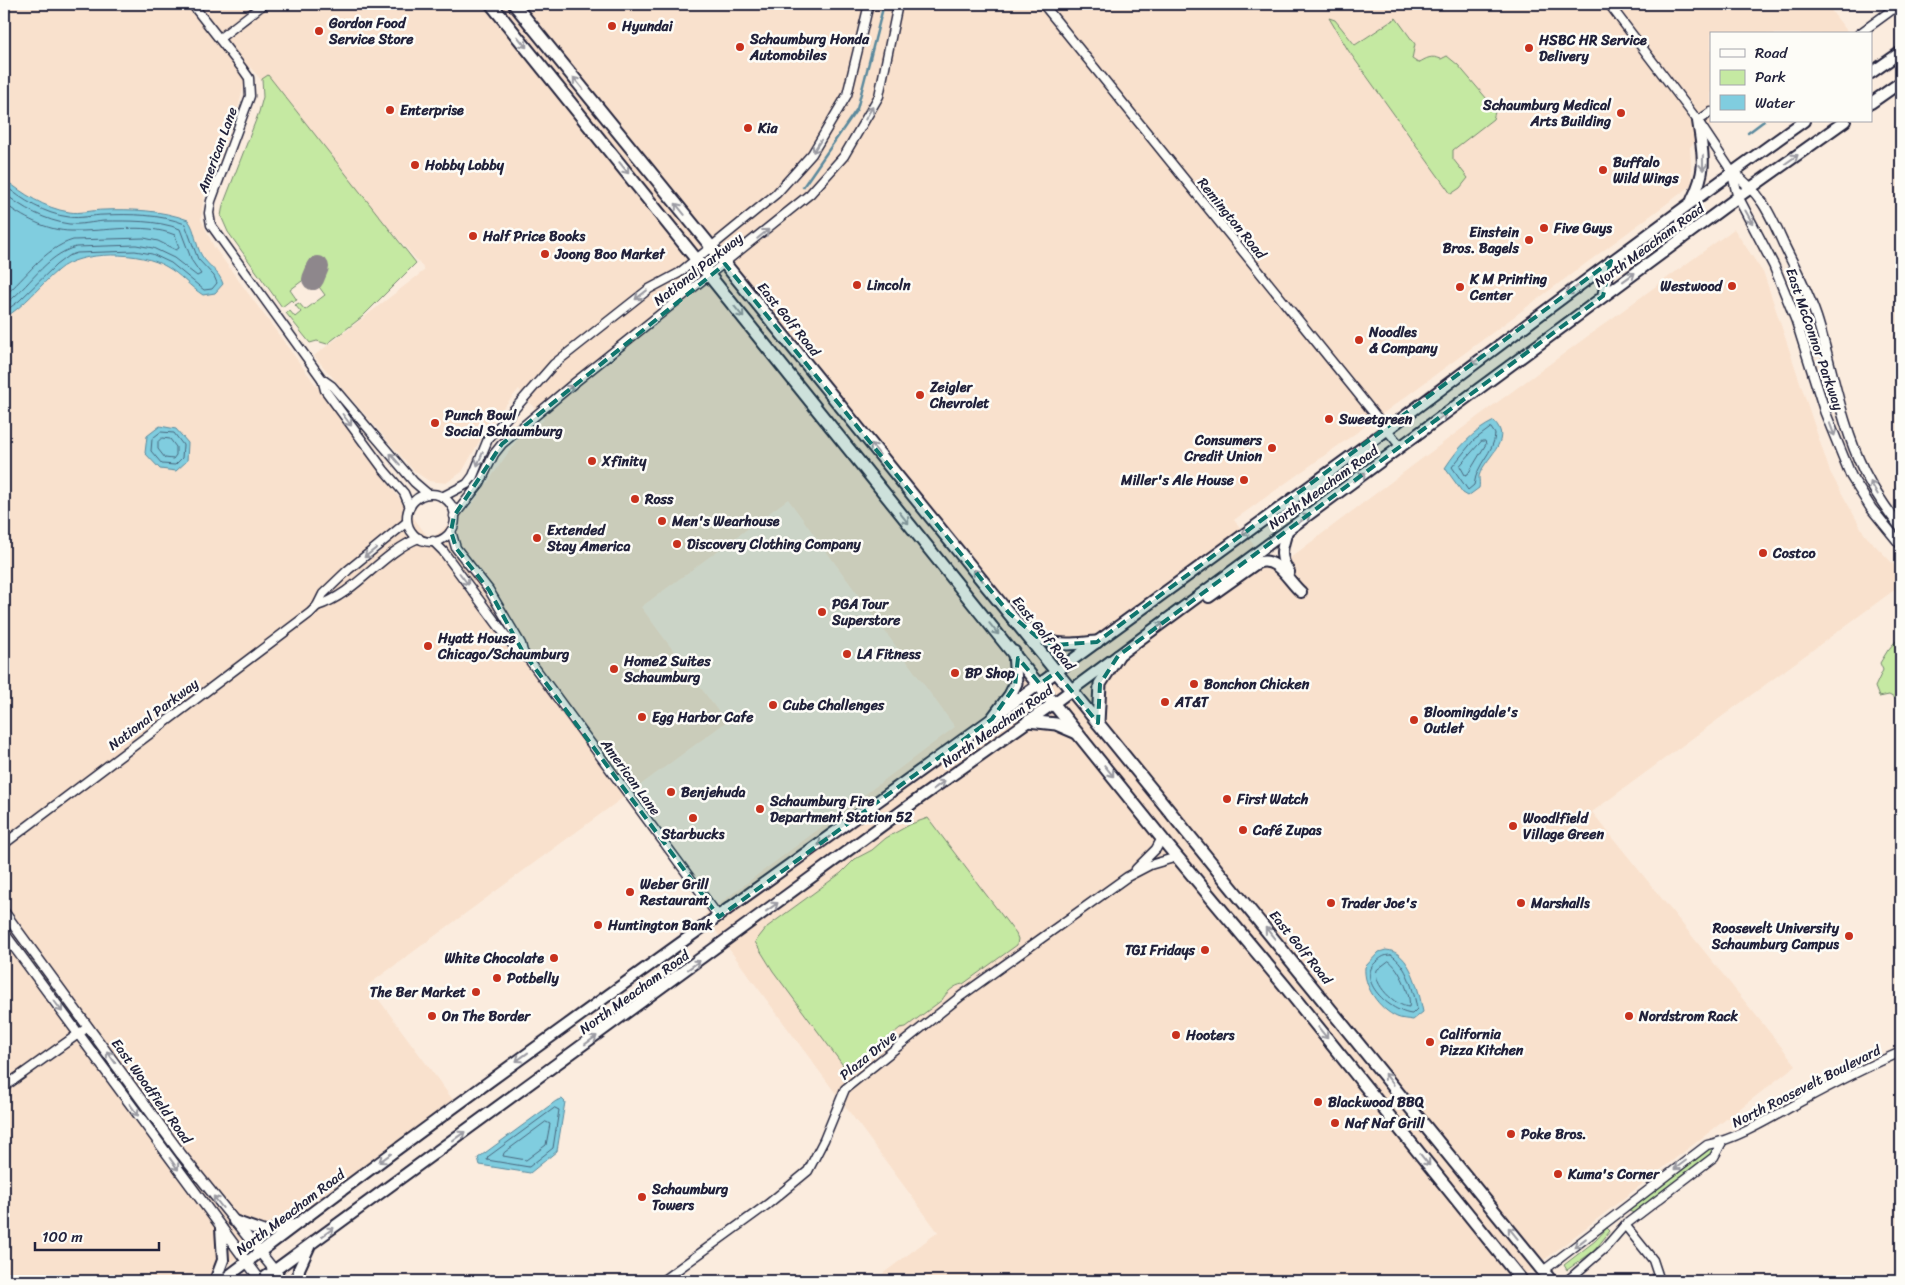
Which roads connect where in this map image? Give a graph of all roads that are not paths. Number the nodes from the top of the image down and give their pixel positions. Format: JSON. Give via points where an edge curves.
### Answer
{"nodes":[{"id":1,"x":192,"y":4,"type":"edge"},
{"id":2,"x":264,"y":4,"type":"edge"},
{"id":3,"x":492,"y":4,"type":"edge"},
{"id":4,"x":514,"y":4,"type":"edge"},
{"id":5,"x":869,"y":4,"type":"edge"},
{"id":6,"x":898,"y":4,"type":"edge"},
{"id":7,"x":1043,"y":4,"type":"edge"},
{"id":8,"x":1609,"y":4,"type":"edge"},
{"id":9,"x":1900,"y":4,"type":"edge"},
{"id":10,"x":1861,"y":32,"type":"edge"},
{"id":11,"x":220,"y":38,"type":"junction"},
{"id":12,"x":1901,"y":52,"type":"edge"},
{"id":13,"x":1872,"y":72,"type":"edge"},
{"id":14,"x":1901,"y":82,"type":"edge"},
{"id":15,"x":1872,"y":102,"type":"edge"},
{"id":16,"x":1710,"y":113,"type":"edge"},
{"id":17,"x":1698,"y":121,"type":"junction"},
{"id":18,"x":1803,"y":122,"type":"edge"},
{"id":19,"x":1844,"y":122,"type":"edge"},
{"id":20,"x":1732,"y":172,"type":"junction"},
{"id":21,"x":1752,"y":187,"type":"junction"},
{"id":22,"x":1738,"y":197,"type":"junction"},
{"id":23,"x":1691,"y":202,"type":"junction"},
{"id":24,"x":711,"y":247,"type":"junction"},
{"id":25,"x":696,"y":258,"type":"junction"},
{"id":26,"x":1611,"y":261,"type":"junction"},
{"id":27,"x":725,"y":264,"type":"junction"},
{"id":28,"x":709,"y":274,"type":"junction"},
{"id":29,"x":1603,"y":296,"type":"junction"},
{"id":30,"x":322,"y":379,"type":"junction"},
{"id":31,"x":1386,"y":430,"type":"junction"},
{"id":32,"x":1401,"y":447,"type":"junction"},
{"id":33,"x":428,"y":494,"type":"junction"},
{"id":34,"x":442,"y":498,"type":"junction"},
{"id":35,"x":410,"y":507,"type":"junction"},
{"id":36,"x":454,"y":516,"type":"junction"},
{"id":37,"x":407,"y":522,"type":"junction"},
{"id":38,"x":1901,"y":528,"type":"edge"},
{"id":39,"x":451,"y":531,"type":"junction"},
{"id":40,"x":1287,"y":531,"type":"junction"},
{"id":41,"x":419,"y":538,"type":"junction"},
{"id":42,"x":433,"y":541,"type":"junction"},
{"id":43,"x":1901,"y":545,"type":"edge"},
{"id":44,"x":317,"y":606,"type":"junction"},
{"id":45,"x":1182,"y":609,"type":"junction"},
{"id":46,"x":1009,"y":613,"type":"junction"},
{"id":47,"x":1097,"y":642,"type":"junction"},
{"id":48,"x":523,"y":652,"type":"junction"},
{"id":49,"x":1014,"y":652,"type":"junction"},
{"id":50,"x":1118,"y":656,"type":"junction"},
{"id":51,"x":1056,"y":672,"type":"junction"},
{"id":52,"x":1040,"y":684,"type":"junction"},
{"id":53,"x":1071,"y":690,"type":"junction"},
{"id":54,"x":1054,"y":703,"type":"junction"},
{"id":55,"x":992,"y":719,"type":"junction"},
{"id":56,"x":1028,"y":721,"type":"junction"},
{"id":57,"x":1098,"y":723,"type":"junction"},
{"id":58,"x":1078,"y":733,"type":"junction"},
{"id":59,"x":1162,"y":838,"type":"junction"},
{"id":60,"x":4,"y":844,"type":"edge"},
{"id":61,"x":1177,"y":857,"type":"junction"},
{"id":62,"x":1127,"y":877,"type":"junction"},
{"id":63,"x":4,"y":912,"type":"edge"},
{"id":64,"x":719,"y":918,"type":"junction"},
{"id":65,"x":4,"y":933,"type":"edge"},
{"id":66,"x":88,"y":1026,"type":"junction"},
{"id":67,"x":78,"y":1033,"type":"junction"},
{"id":68,"x":1901,"y":1052,"type":"edge"},
{"id":69,"x":4,"y":1087,"type":"edge"},
{"id":70,"x":1722,"y":1142,"type":"junction"},
{"id":71,"x":234,"y":1221,"type":"junction"},
{"id":72,"x":297,"y":1223,"type":"junction"},
{"id":73,"x":1625,"y":1225,"type":"junction"},
{"id":74,"x":220,"y":1228,"type":"junction"},
{"id":75,"x":311,"y":1244,"type":"junction"},
{"id":76,"x":260,"y":1252,"type":"junction"},
{"id":77,"x":248,"y":1262,"type":"junction"},
{"id":78,"x":275,"y":1271,"type":"junction"},
{"id":79,"x":1543,"y":1271,"type":"junction"},
{"id":80,"x":215,"y":1281,"type":"edge"},
{"id":81,"x":222,"y":1281,"type":"edge"},
{"id":82,"x":261,"y":1281,"type":"edge"},
{"id":83,"x":283,"y":1281,"type":"edge"},
{"id":84,"x":298,"y":1281,"type":"edge"},
{"id":85,"x":662,"y":1281,"type":"edge"},
{"id":86,"x":1522,"y":1281,"type":"edge"},
{"id":87,"x":1551,"y":1281,"type":"edge"},
{"id":88,"x":1567,"y":1281,"type":"edge"},
{"id":89,"x":1660,"y":1281,"type":"edge"}],
"edges":[{"from":1,"to":11,"type":"street","name":"American Lane"},
{"from":2,"to":11,"type":"street"},
{"from":3,"to":25,"type":"main road","one_way":true},
{"from":24,"to":4,"type":"main road","name":"East Golf Road","one_way":true},
{"from":5,"to":24,"type":"street","name":"National Parkway","one_way":true,"via":[[847,96],[812,154],[776,194]]},
{"from":27,"to":6,"type":"street","name":"National Parkway","one_way":true,"via":[[810,194],[844,156],[878,96]]},
{"from":7,"to":31,"type":"street","name":"Remington Road"},
{"from":8,"to":17,"type":"street"},
{"from":9,"to":10,"type":"street"},
{"from":11,"to":30,"type":"street","name":"American Lane","via":[[249,78],[251,87],[247,107],[211,201],[211,225]]},
{"from":12,"to":13,"type":"main road"},
{"from":14,"to":15,"type":"main road"},
{"from":16,"to":17,"type":"street"},
{"from":17,"to":20,"type":"street"},
{"from":17,"to":23,"type":"main road","one_way":true,"via":[[1704,164],[1702,179]]},
{"from":18,"to":20,"type":"main road","name":"North Meacham Road"},
{"from":21,"to":19,"type":"main road","name":"North Meacham Road","one_way":true},
{"from":20,"to":21,"type":"street","name":"East McConnor Parkway"},
{"from":20,"to":22,"type":"street","name":"East McConnor Parkway"},
{"from":20,"to":23,"type":"main road","name":"North Meacham Road"},
{"from":21,"to":22,"type":"main road","name":"North Meacham Road"},
{"from":38,"to":21,"type":"street","name":"East McConnor Parkway","one_way":true,"via":[[1863,469],[1817,319],[1773,222]]},
{"from":29,"to":22,"type":"main road","name":"North Meacham Road","one_way":true},
{"from":22,"to":43,"type":"street","name":"East McConnor Parkway","one_way":true,"via":[[1774,266],[1796,320],[1825,412],[1851,476],[1871,508]]},
{"from":23,"to":26,"type":"main road","name":"North Meacham Road"},
{"from":24,"to":25,"type":"street","name":"National Parkway"},
{"from":24,"to":27,"type":"main road","name":"East Golf Road"},
{"from":25,"to":28,"type":"main road"},
{"from":25,"to":34,"type":"street","name":"National Parkway","one_way":true,"via":[[679,273],[649,289],[554,364],[488,439],[467,484]]},
{"from":26,"to":29,"type":"main road"},
{"from":26,"to":31,"type":"main road","name":"North Meacham Road","one_way":true},
{"from":27,"to":28,"type":"street","name":"National Parkway"},
{"from":46,"to":27,"type":"main road","name":"East Golf Road","one_way":true},
{"from":36,"to":28,"type":"street","name":"National Parkway","one_way":true,"via":[[480,482],[502,444]]},
{"from":28,"to":49,"type":"main road","one_way":true},
{"from":32,"to":29,"type":"main road","name":"North Meacham Road","one_way":true},
{"from":33,"to":30,"type":"street","name":"American Lane","one_way":true,"via":[[332,386]]},
{"from":30,"to":35,"type":"street","name":"American Lane","one_way":true,"via":[[324,390],[404,494]]},
{"from":31,"to":32,"type":"street","name":"Remington Road"},
{"from":31,"to":47,"type":"main road","name":"North Meacham Road","one_way":true},
{"from":40,"to":32,"type":"main road","name":"North Meacham Road","one_way":true},
{"from":33,"to":34,"type":"street"},
{"from":33,"to":35,"type":"street","via":[[414,501]]},
{"from":34,"to":36,"type":"street","via":[[452,508]]},
{"from":35,"to":37,"type":"street"},
{"from":36,"to":39,"type":"street"},
{"from":37,"to":41,"type":"street"},
{"from":37,"to":44,"type":"street","name":"National Parkway","one_way":true,"via":[[348,570],[323,594]]},
{"from":39,"to":42,"type":"street"},
{"from":39,"to":48,"type":"street","name":"American Lane","via":[[456,548],[489,590]]},
{"from":40,"to":45,"type":"main road","name":"North Meacham Road"},
{"from":40,"to":45,"type":"main road","via":[[1281,550],[1282,560],[1301,592],[1278,566],[1265,561],[1257,563],[1197,606]]},
{"from":41,"to":42,"type":"street"},
{"from":41,"to":44,"type":"street","name":"National Parkway","via":[[404,544],[364,578]]},
{"from":42,"to":48,"type":"street","name":"American Lane","one_way":true,"via":[[511,643]]},
{"from":44,"to":60,"type":"street","name":"National Parkway"},
{"from":50,"to":45,"type":"main road","name":"North Meacham Road","one_way":true},
{"from":46,"to":47,"type":"main road","via":[[1037,637],[1054,645]]},
{"from":46,"to":51,"type":"main road","name":"East Golf Road"},
{"from":47,"to":51,"type":"main road","name":"North Meacham Road"},
{"from":48,"to":64,"type":"street","name":"American Lane"},
{"from":49,"to":52,"type":"main road"},
{"from":49,"to":55,"type":"main road","via":[[1016,683]]},
{"from":50,"to":53,"type":"main road","name":"North Meacham Road"},
{"from":50,"to":57,"type":"main road","via":[[1100,684]]},
{"from":51,"to":52,"type":"main road","name":"North Meacham Road"},
{"from":51,"to":53,"type":"main road","name":"East Golf Road"},
{"from":52,"to":54,"type":"main road"},
{"from":52,"to":55,"type":"main road","name":"North Meacham Road"},
{"from":53,"to":54,"type":"main road","name":"North Meacham Road"},
{"from":53,"to":57,"type":"main road","name":"East Golf Road"},
{"from":54,"to":56,"type":"main road","name":"North Meacham Road"},
{"from":54,"to":58,"type":"main road"},
{"from":55,"to":64,"type":"main road","name":"North Meacham Road","one_way":true},
{"from":56,"to":58,"type":"main road","via":[[1056,724]]},
{"from":75,"to":56,"type":"main road","name":"North Meacham Road","one_way":true},
{"from":79,"to":57,"type":"main road","name":"East Golf Road","one_way":true},
{"from":58,"to":59,"type":"main road","one_way":true},
{"from":59,"to":61,"type":"main road"},
{"from":59,"to":62,"type":"street","name":"Plaza Drive","via":[[1145,861]]},
{"from":61,"to":62,"type":"street","name":"Plaza Drive","via":[[1150,865]]},
{"from":61,"to":86,"type":"main road","one_way":true},
{"from":62,"to":85,"type":"street","name":"Plaza Drive","via":[[962,996],[845,1088],[808,1171]]},
{"from":63,"to":66,"type":"street","name":"East Woodfield Road"},
{"from":64,"to":72,"type":"main road","name":"North Meacham Road","one_way":true,"via":[[564,1026]]},
{"from":65,"to":67,"type":"street","name":"East Woodfield Road","one_way":true},
{"from":66,"to":67,"type":"street"},
{"from":71,"to":66,"type":"street","name":"East Woodfield Road","one_way":true},
{"from":67,"to":69,"type":"street"},
{"from":67,"to":74,"type":"street","name":"East Woodfield Road","one_way":true},
{"from":68,"to":70,"type":"street","name":"North Roosevelt Boulevard"},
{"from":70,"to":73,"type":"street","name":"North Roosevelt Boulevard","via":[[1714,1157]]},
{"from":70,"to":79,"type":"street","name":"North Roosevelt Boulevard","one_way":true,"via":[[1707,1145]]},
{"from":71,"to":72,"type":"main road","via":[[265,1232]]},
{"from":71,"to":76,"type":"street","name":"East Woodfield Road"},
{"from":72,"to":76,"type":"main road","name":"North Meacham Road"},
{"from":73,"to":88,"type":"street","name":"North Roosevelt Boulevard","via":[[1606,1248]]},
{"from":73,"to":89,"type":"street","via":[[1652,1260]]},
{"from":74,"to":77,"type":"street","name":"East Woodfield Road"},
{"from":74,"to":80,"type":"main road","via":[[223,1260]]},
{"from":75,"to":78,"type":"main road","name":"North Meacham Road"},
{"from":75,"to":84,"type":"main road","via":[[299,1270]]},
{"from":76,"to":77,"type":"main road","name":"North Meacham Road"},
{"from":76,"to":78,"type":"street","name":"East Woodfield Road"},
{"from":77,"to":81,"type":"main road","name":"North Meacham Road"},
{"from":77,"to":82,"type":"street","name":"East Woodfield Road"},
{"from":78,"to":82,"type":"main road","name":"North Meacham Road"},
{"from":78,"to":83,"type":"street","name":"East Woodfield Road"},
{"from":79,"to":87,"type":"main road","name":"East Golf Road"}]}
